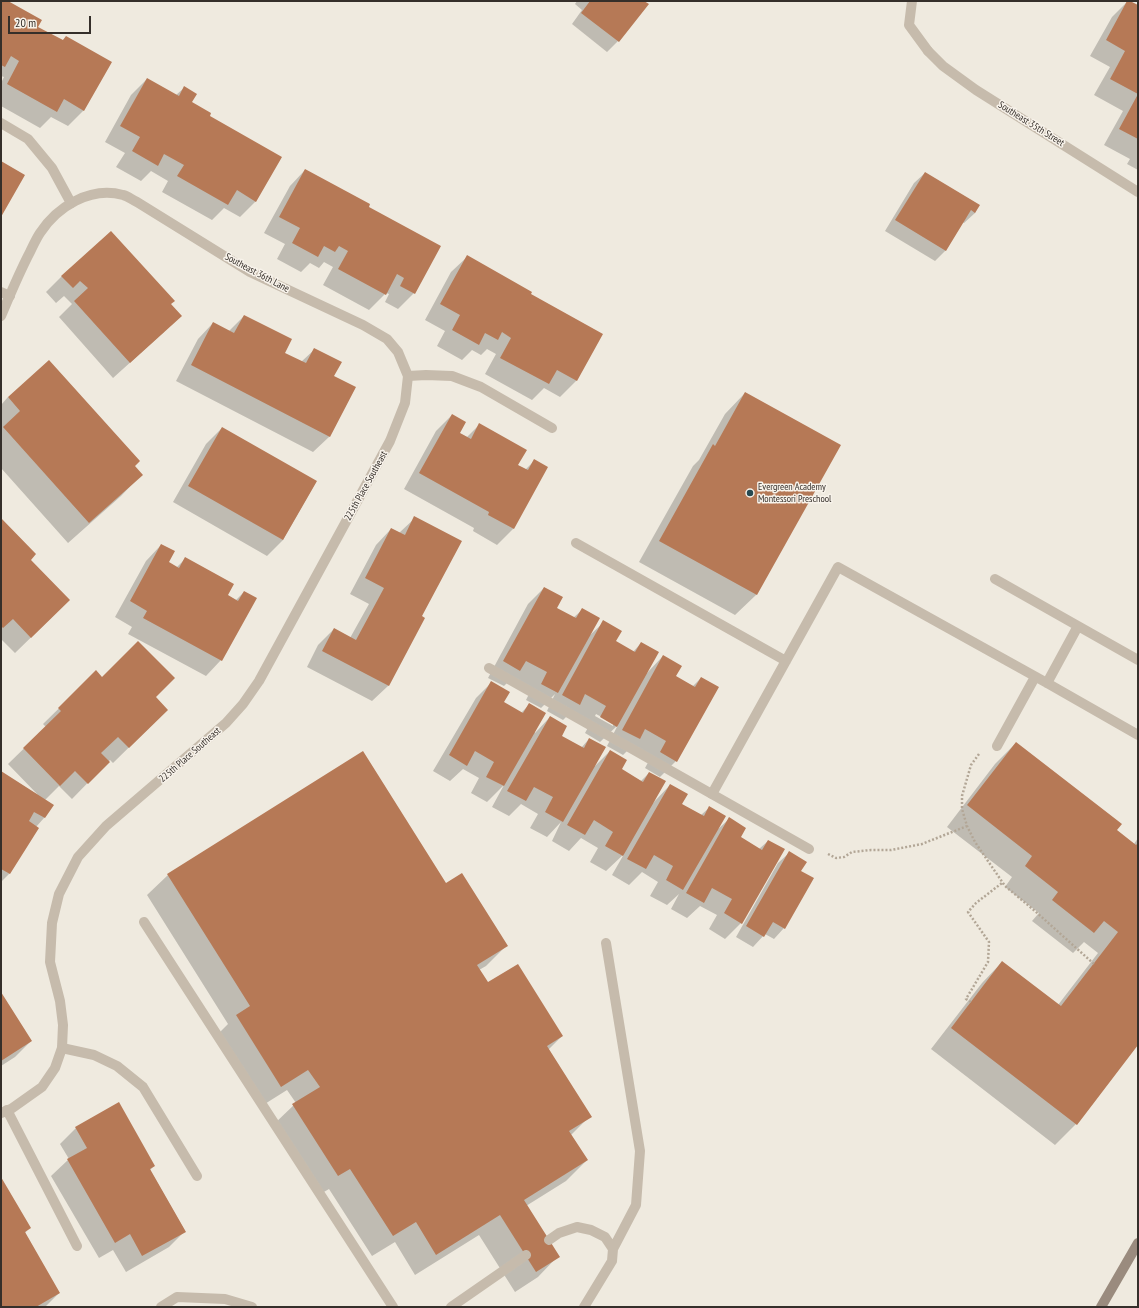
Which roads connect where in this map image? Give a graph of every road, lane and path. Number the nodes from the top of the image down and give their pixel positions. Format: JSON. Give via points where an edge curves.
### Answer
{"nodes":[{"id":1,"x":912,"y":1,"type":"edge"},
{"id":2,"x":1,"y":123,"type":"edge"},
{"id":3,"x":1138,"y":192,"type":"edge"},
{"id":4,"x":71,"y":203,"type":"junction"},
{"id":5,"x":6,"y":294,"type":"edge"},
{"id":6,"x":1,"y":316,"type":"edge"},
{"id":7,"x":408,"y":376,"type":"junction"},
{"id":8,"x":552,"y":428,"type":"dead end"},
{"id":9,"x":576,"y":543,"type":"dead end"},
{"id":10,"x":995,"y":580,"type":"dead end"},
{"id":11,"x":1078,"y":626,"type":"junction"},
{"id":12,"x":1138,"y":660,"type":"edge"},
{"id":13,"x":786,"y":661,"type":"junction"},
{"id":14,"x":489,"y":668,"type":"dead end"},
{"id":15,"x":1035,"y":677,"type":"junction"},
{"id":16,"x":1047,"y":683,"type":"junction"},
{"id":17,"x":1138,"y":735,"type":"edge"},
{"id":18,"x":997,"y":746,"type":"joint"},
{"id":19,"x":712,"y":794,"type":"junction"},
{"id":20,"x":967,"y":826,"type":"junction"},
{"id":21,"x":809,"y":849,"type":"joint"},
{"id":22,"x":1002,"y":883,"type":"junction"},
{"id":23,"x":144,"y":922,"type":"dead end"},
{"id":24,"x":606,"y":943,"type":"dead end"},
{"id":25,"x":1094,"y":964,"type":"dead end"},
{"id":26,"x":971,"y":1002,"type":"dead end"},
{"id":27,"x":62,"y":1048,"type":"junction"},
{"id":28,"x":4,"y":1112,"type":"edge"},
{"id":29,"x":197,"y":1176,"type":"dead end"},
{"id":30,"x":549,"y":1240,"type":"dead end"},
{"id":31,"x":1138,"y":1243,"type":"edge"},
{"id":32,"x":77,"y":1246,"type":"dead end"},
{"id":33,"x":613,"y":1248,"type":"junction"},
{"id":34,"x":526,"y":1255,"type":"dead end"},
{"id":35,"x":239,"y":1305,"type":"edge"},
{"id":36,"x":161,"y":1307,"type":"edge"},
{"id":37,"x":252,"y":1307,"type":"edge"},
{"id":38,"x":393,"y":1307,"type":"edge"},
{"id":39,"x":451,"y":1307,"type":"edge"},
{"id":40,"x":584,"y":1307,"type":"edge"},
{"id":41,"x":1101,"y":1307,"type":"edge"}],
"edges":[{"from":1,"to":3,"type":"street","name":"Southeast 35th Street","via":[[909,26],[943,66],[976,90]]},
{"from":2,"to":4,"type":"street","via":[[28,139],[52,168]]},
{"from":4,"to":5,"type":"street","name":"Southeast 36th Lane","via":[[57,213],[40,233]]},
{"from":4,"to":7,"type":"street","name":"Southeast 36th Lane","via":[[90,195],[124,195],[250,272],[362,324],[387,339],[398,352]]},
{"from":5,"to":6,"type":"street","name":"Southeast 36th Lane"},
{"from":7,"to":8,"type":"street","via":[[452,376],[481,388]]},
{"from":7,"to":27,"type":"street","name":"225th Place Southeast","via":[[405,403],[390,441],[259,681],[226,723],[106,826],[78,857],[59,894],[52,923],[50,962],[60,1001]]},
{"from":9,"to":13,"type":"street"},
{"from":10,"to":11,"type":"street"},
{"from":11,"to":12,"type":"street"},
{"from":11,"to":16,"type":"street"},
{"from":13,"to":15,"type":"street","via":[[838,567]]},
{"from":13,"to":19,"type":"street"},
{"from":14,"to":19,"type":"street"},
{"from":15,"to":16,"type":"street"},
{"from":15,"to":18,"type":"street"},
{"from":16,"to":17,"type":"street"},
{"from":18,"to":20,"type":"path","via":[[980,752],[971,765],[962,796],[962,809]]},
{"from":19,"to":21,"type":"street"},
{"from":20,"to":21,"type":"path","via":[[922,844],[891,850],[852,852],[844,857],[836,858],[820,850]]},
{"from":20,"to":22,"type":"path"},
{"from":22,"to":25,"type":"path"},
{"from":22,"to":26,"type":"path","via":[[968,912],[989,942],[988,962],[966,999]]},
{"from":23,"to":38,"type":"street"},
{"from":24,"to":33,"type":"street","via":[[640,1152],[636,1205]]},
{"from":27,"to":28,"type":"street","name":"225th Place Southeast","via":[[55,1068],[42,1087]]},
{"from":27,"to":29,"type":"street","via":[[94,1055],[117,1066],[143,1087]]},
{"from":28,"to":32,"type":"street"},
{"from":30,"to":33,"type":"street","via":[[577,1226],[605,1237]]},
{"from":31,"to":41,"type":"main road"},
{"from":33,"to":40,"type":"street","via":[[612,1261]]},
{"from":34,"to":39,"type":"street"},
{"from":35,"to":36,"type":"street","via":[[225,1299],[177,1298]]},
{"from":35,"to":37,"type":"street"}]}
